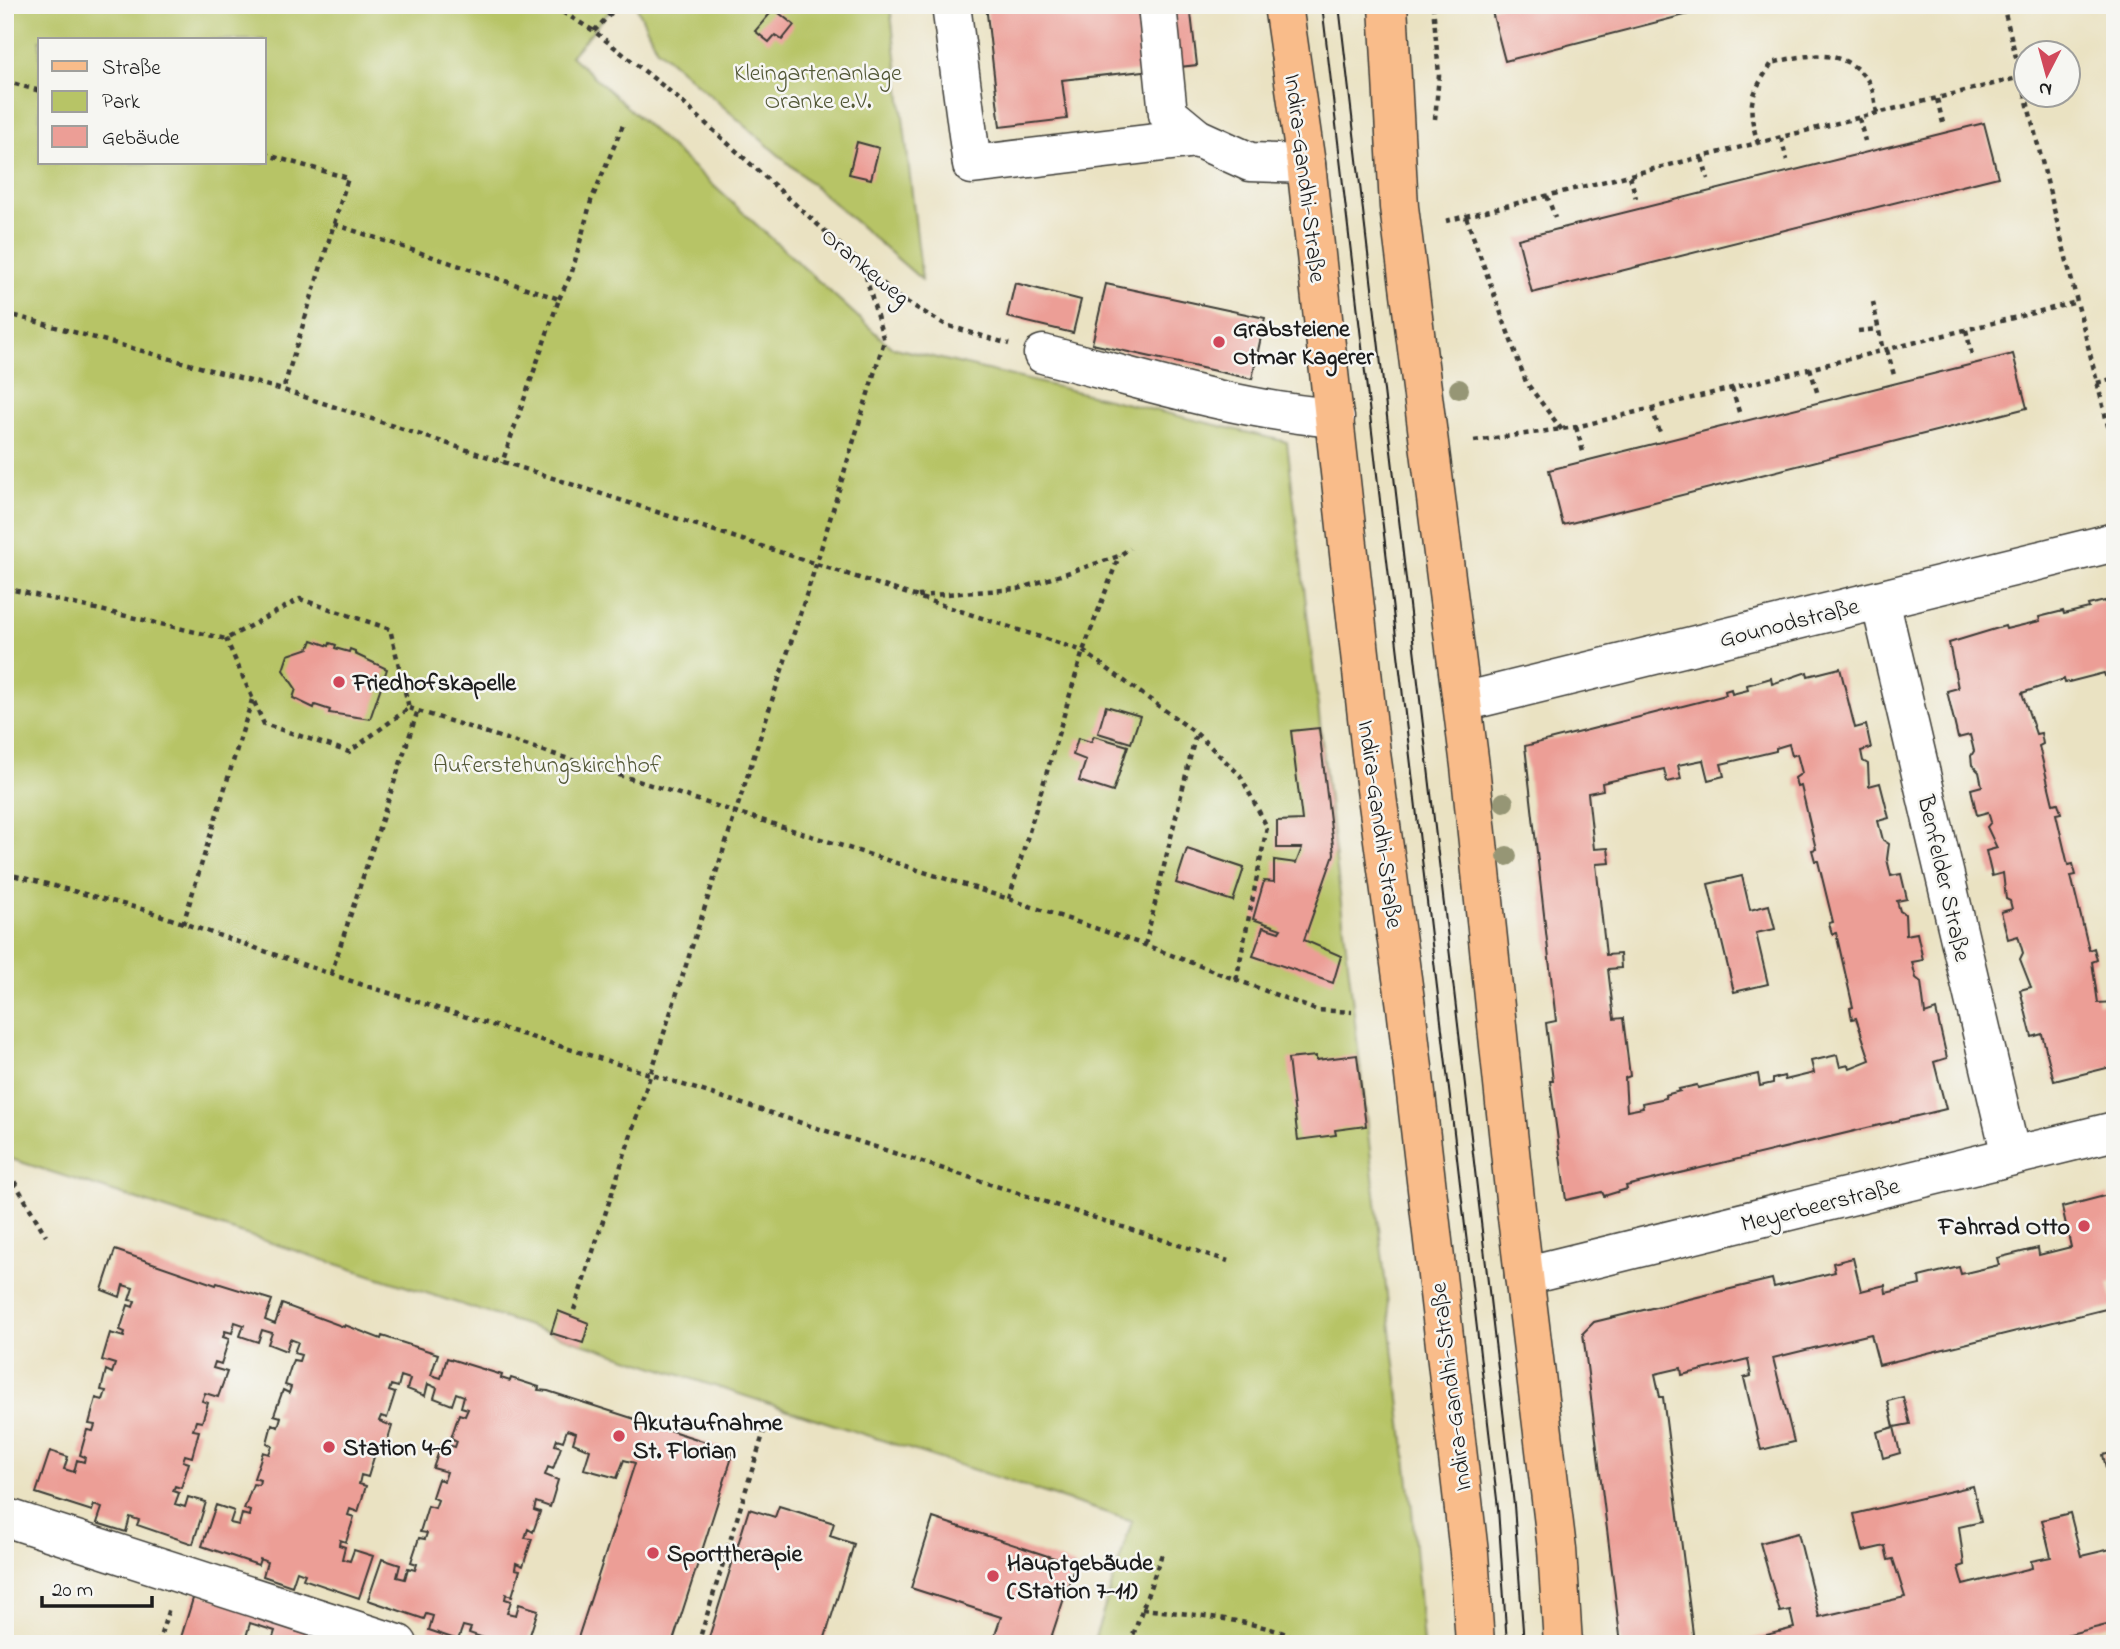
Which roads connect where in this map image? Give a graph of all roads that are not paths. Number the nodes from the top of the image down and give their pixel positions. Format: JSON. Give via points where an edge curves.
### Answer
{"nodes":[{"id":1,"x":951,"y":5,"type":"edge"},
{"id":2,"x":1157,"y":5,"type":"edge"},
{"id":3,"x":1283,"y":5,"type":"edge"},
{"id":4,"x":1388,"y":5,"type":"edge"},
{"id":5,"x":1196,"y":138,"type":"junction"},
{"id":6,"x":1306,"y":164,"type":"junction"},
{"id":7,"x":1044,"y":354,"type":"road end"},
{"id":8,"x":1335,"y":418,"type":"junction"},
{"id":9,"x":2115,"y":542,"type":"edge"},
{"id":10,"x":1880,"y":600,"type":"junction"},
{"id":11,"x":1463,"y":702,"type":"junction"},
{"id":12,"x":2115,"y":1130,"type":"edge"},
{"id":13,"x":2011,"y":1156,"type":"junction"},
{"id":14,"x":1524,"y":1276,"type":"junction"},
{"id":15,"x":5,"y":1517,"type":"edge"},
{"id":16,"x":398,"y":1644,"type":"edge"},
{"id":17,"x":1475,"y":1644,"type":"edge"},
{"id":18,"x":1563,"y":1644,"type":"edge"}],
"edges":[{"from":1,"to":5,"type":"street","via":[[972,164]]},
{"from":2,"to":5,"type":"street","via":[[1168,114]]},
{"from":3,"to":6,"type":"main road","name":"Indira-Gandhi-Straße"},
{"from":4,"to":11,"type":"main road","via":[[1399,207]]},
{"from":5,"to":6,"type":"street","via":[[1250,162]]},
{"from":6,"to":8,"type":"main road","name":"Indira-Gandhi-Straße"},
{"from":7,"to":8,"type":"street","via":[[1227,402],[1282,414]]},
{"from":8,"to":17,"type":"main road","name":"Indira-Gandhi-Straße","via":[[1370,753],[1406,1007],[1469,1553]]},
{"from":9,"to":10,"type":"street","name":"Gounodstraße"},
{"from":10,"to":11,"type":"street","name":"Gounodstraße"},
{"from":10,"to":13,"type":"street","name":"Benfelder Straße"},
{"from":11,"to":14,"type":"main road"},
{"from":12,"to":13,"type":"street","name":"Meyerbeerstraße"},
{"from":13,"to":14,"type":"street","name":"Meyerbeerstraße"},
{"from":14,"to":18,"type":"main road","via":[[1557,1549]]},
{"from":15,"to":16,"type":"street"}]}
